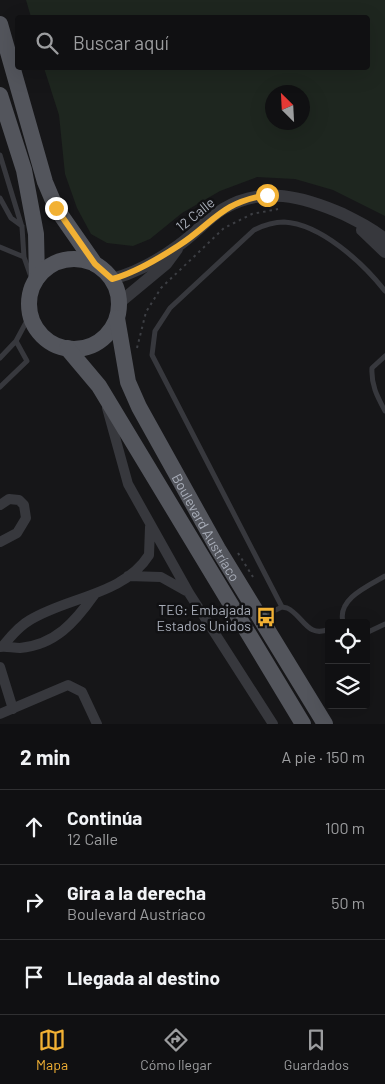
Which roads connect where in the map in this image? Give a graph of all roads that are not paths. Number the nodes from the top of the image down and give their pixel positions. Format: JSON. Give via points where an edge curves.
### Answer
{"nodes":[{"id":1,"x":0,"y":24,"type":"edge"},
{"id":2,"x":0,"y":94,"type":"edge"},
{"id":3,"x":0,"y":156,"type":"edge"},
{"id":4,"x":0,"y":198,"type":"edge"},
{"id":5,"x":344,"y":215,"type":"junction"},
{"id":6,"x":22,"y":226,"type":"junction"},
{"id":7,"x":385,"y":239,"type":"edge"},
{"id":8,"x":178,"y":246,"type":"junction"},
{"id":9,"x":0,"y":247,"type":"edge"},
{"id":10,"x":385,"y":252,"type":"edge"},
{"id":11,"x":24,"y":258,"type":"junction"},
{"id":12,"x":95,"y":264,"type":"junction"},
{"id":13,"x":112,"y":279,"type":"junction"},
{"id":14,"x":35,"y":281,"type":"junction"},
{"id":15,"x":385,"y":291,"type":"edge"},
{"id":16,"x":118,"y":311,"type":"junction"},
{"id":17,"x":30,"y":315,"type":"junction"},
{"id":18,"x":16,"y":341,"type":"junction"},
{"id":19,"x":67,"y":348,"type":"junction"},
{"id":20,"x":385,"y":356,"type":"edge"},
{"id":21,"x":0,"y":358,"type":"edge"},
{"id":22,"x":100,"y":386,"type":"junction"},
{"id":23,"x":0,"y":388,"type":"edge"},
{"id":24,"x":385,"y":411,"type":"edge"},
{"id":25,"x":0,"y":505,"type":"edge"},
{"id":26,"x":150,"y":526,"type":"junction"},
{"id":27,"x":0,"y":542,"type":"edge"},
{"id":28,"x":128,"y":576,"type":"junction"},
{"id":29,"x":385,"y":576,"type":"edge"},
{"id":30,"x":188,"y":593,"type":"junction"},
{"id":31,"x":94,"y":595,"type":"junction"},
{"id":32,"x":282,"y":607,"type":"junction"},
{"id":33,"x":269,"y":612,"type":"dead end"},
{"id":34,"x":342,"y":619,"type":"edge"},
{"id":35,"x":385,"y":624,"type":"edge"},
{"id":36,"x":325,"y":630,"type":"edge"},
{"id":37,"x":370,"y":631,"type":"edge"},
{"id":38,"x":1,"y":647,"type":"edge"},
{"id":39,"x":0,"y":667,"type":"edge"},
{"id":40,"x":13,"y":709,"type":"junction"},
{"id":41,"x":0,"y":714,"type":"edge"},
{"id":42,"x":97,"y":724,"type":"edge"},
{"id":43,"x":274,"y":724,"type":"edge"},
{"id":44,"x":303,"y":724,"type":"edge"},
{"id":45,"x":325,"y":724,"type":"edge"}],
"edges":[{"from":1,"to":12,"type":"main road","via":[[45,182],[56,208]]},
{"from":2,"to":14,"type":"main road","via":[[24,170],[36,234]]},
{"from":3,"to":6,"type":"lane"},
{"from":4,"to":6,"type":"lane","via":[[11,218]]},
{"from":5,"to":7,"type":"street","name":"12 Calle","via":[[361,222]]},
{"from":5,"to":8,"type":"street","name":"12 Calle","via":[[299,197],[260,196],[224,208]]},
{"from":5,"to":10,"type":"street","name":"12 Calle"},
{"from":6,"to":11,"type":"lane"},
{"from":8,"to":13,"type":"street","name":"12 Calle","via":[[140,268]]},
{"from":8,"to":16,"type":"street","name":"12 Calle","via":[[166,264]]},
{"from":9,"to":11,"type":"lane"},
{"from":11,"to":14,"type":"lane"},
{"from":12,"to":13,"type":"main road"},
{"from":12,"to":14,"type":"main road","via":[[81,259],[60,261],[47,268]]},
{"from":13,"to":16,"type":"main road","via":[[118,292]]},
{"from":14,"to":17,"type":"main road","via":[[29,302]]},
{"from":15,"to":32,"type":"lane","via":[[362,264],[325,236],[285,222],[269,223],[254,230],[170,308],[155,331],[152,355]]},
{"from":16,"to":19,"type":"main road","via":[[109,332],[97,342],[82,348]]},
{"from":16,"to":45,"type":"main road","name":"Boulevard Austríaco","via":[[120,348],[128,382],[139,407],[218,549]]},
{"from":17,"to":18,"type":"lane"},
{"from":17,"to":19,"type":"main road","via":[[42,336]]},
{"from":18,"to":21,"type":"lane"},
{"from":18,"to":23,"type":"lane","via":[[27,360]]},
{"from":19,"to":22,"type":"main road","name":"Boulevard Austríaco"},
{"from":20,"to":24,"type":"lane","via":[[372,368],[371,379]]},
{"from":22,"to":26,"type":"street","via":[[128,484]]},
{"from":22,"to":44,"type":"main road","name":"Boulevard Austríaco"},
{"from":25,"to":27,"type":"street","via":[[9,499],[19,500],[24,505],[26,518],[17,533]]},
{"from":26,"to":28,"type":"street","via":[[149,555]]},
{"from":26,"to":30,"type":"street"},
{"from":28,"to":30,"type":"street","via":[[161,577]]},
{"from":28,"to":31,"type":"street"},
{"from":29,"to":34,"type":"lane","via":[[344,606]]},
{"from":30,"to":43,"type":"street"},
{"from":31,"to":38,"type":"street","via":[[28,621]]},
{"from":31,"to":38,"type":"street","via":[[68,628],[54,638],[30,646]]},
{"from":32,"to":33,"type":"lane"},
{"from":32,"to":36,"type":"lane","via":[[292,610],[311,630]]},
{"from":35,"to":37,"type":"lane"},
{"from":39,"to":40,"type":"street"},
{"from":40,"to":41,"type":"street"},
{"from":40,"to":42,"type":"street","via":[[68,685],[82,692]]}]}
